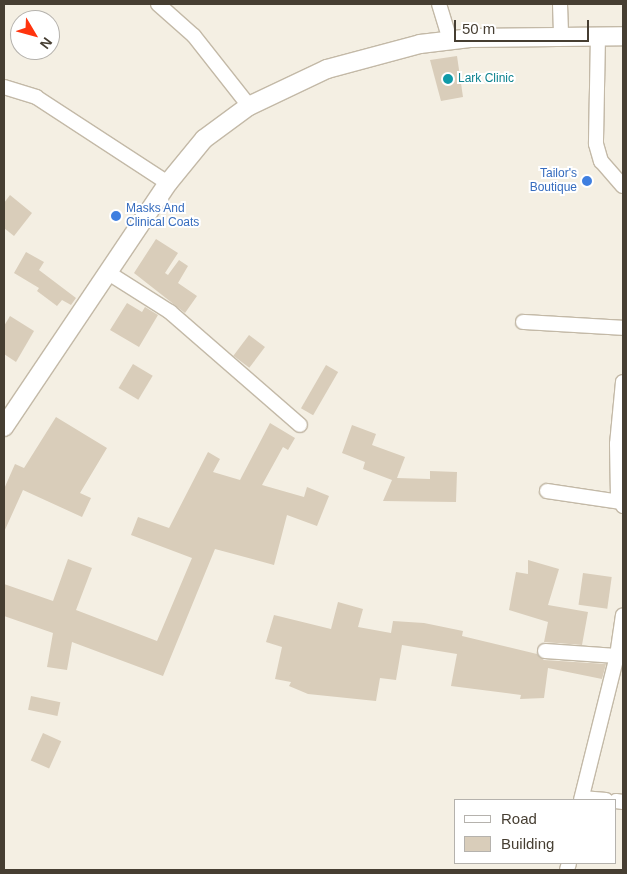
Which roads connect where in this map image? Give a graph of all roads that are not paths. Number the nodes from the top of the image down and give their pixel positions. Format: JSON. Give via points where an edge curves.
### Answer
{"nodes":[{"id":1,"x":158,"y":4,"type":"edge"},
{"id":2,"x":439,"y":4,"type":"edge"},
{"id":3,"x":560,"y":4,"type":"edge"},
{"id":4,"x":561,"y":36,"type":"junction"},
{"id":5,"x":598,"y":36,"type":"junction"},
{"id":6,"x":623,"y":36,"type":"edge"},
{"id":7,"x":450,"y":39,"type":"junction"},
{"id":8,"x":4,"y":87,"type":"edge"},
{"id":9,"x":249,"y":106,"type":"junction"},
{"id":10,"x":168,"y":183,"type":"junction"},
{"id":11,"x":623,"y":186,"type":"edge"},
{"id":12,"x":107,"y":272,"type":"junction"},
{"id":13,"x":523,"y":322,"type":"dead end"},
{"id":14,"x":623,"y":328,"type":"edge"},
{"id":15,"x":623,"y":382,"type":"edge"},
{"id":16,"x":300,"y":425,"type":"dead end"},
{"id":17,"x":4,"y":427,"type":"edge"},
{"id":18,"x":547,"y":491,"type":"dead end"},
{"id":19,"x":622,"y":504,"type":"edge"},
{"id":20,"x":623,"y":616,"type":"edge"},
{"id":21,"x":545,"y":651,"type":"dead end"},
{"id":22,"x":617,"y":656,"type":"junction"},
{"id":23,"x":581,"y":799,"type":"edge"}],
"edges":[{"from":1,"to":9,"type":"street","via":[[194,36]]},
{"from":2,"to":7,"type":"street"},
{"from":3,"to":4,"type":"street"},
{"from":4,"to":5,"type":"street"},
{"from":4,"to":7,"type":"street"},
{"from":5,"to":6,"type":"street"},
{"from":5,"to":11,"type":"street","via":[[596,144],[600,161]]},
{"from":7,"to":9,"type":"street","via":[[348,61],[305,77]]},
{"from":8,"to":10,"type":"street","via":[[36,96]]},
{"from":9,"to":10,"type":"street","via":[[204,138]]},
{"from":10,"to":12,"type":"street"},
{"from":12,"to":16,"type":"street","via":[[170,312]]},
{"from":12,"to":17,"type":"street"},
{"from":13,"to":14,"type":"street"},
{"from":15,"to":19,"type":"street","via":[[618,422]]},
{"from":18,"to":19,"type":"street"},
{"from":20,"to":22,"type":"street"},
{"from":21,"to":22,"type":"street"},
{"from":22,"to":23,"type":"street"}]}
